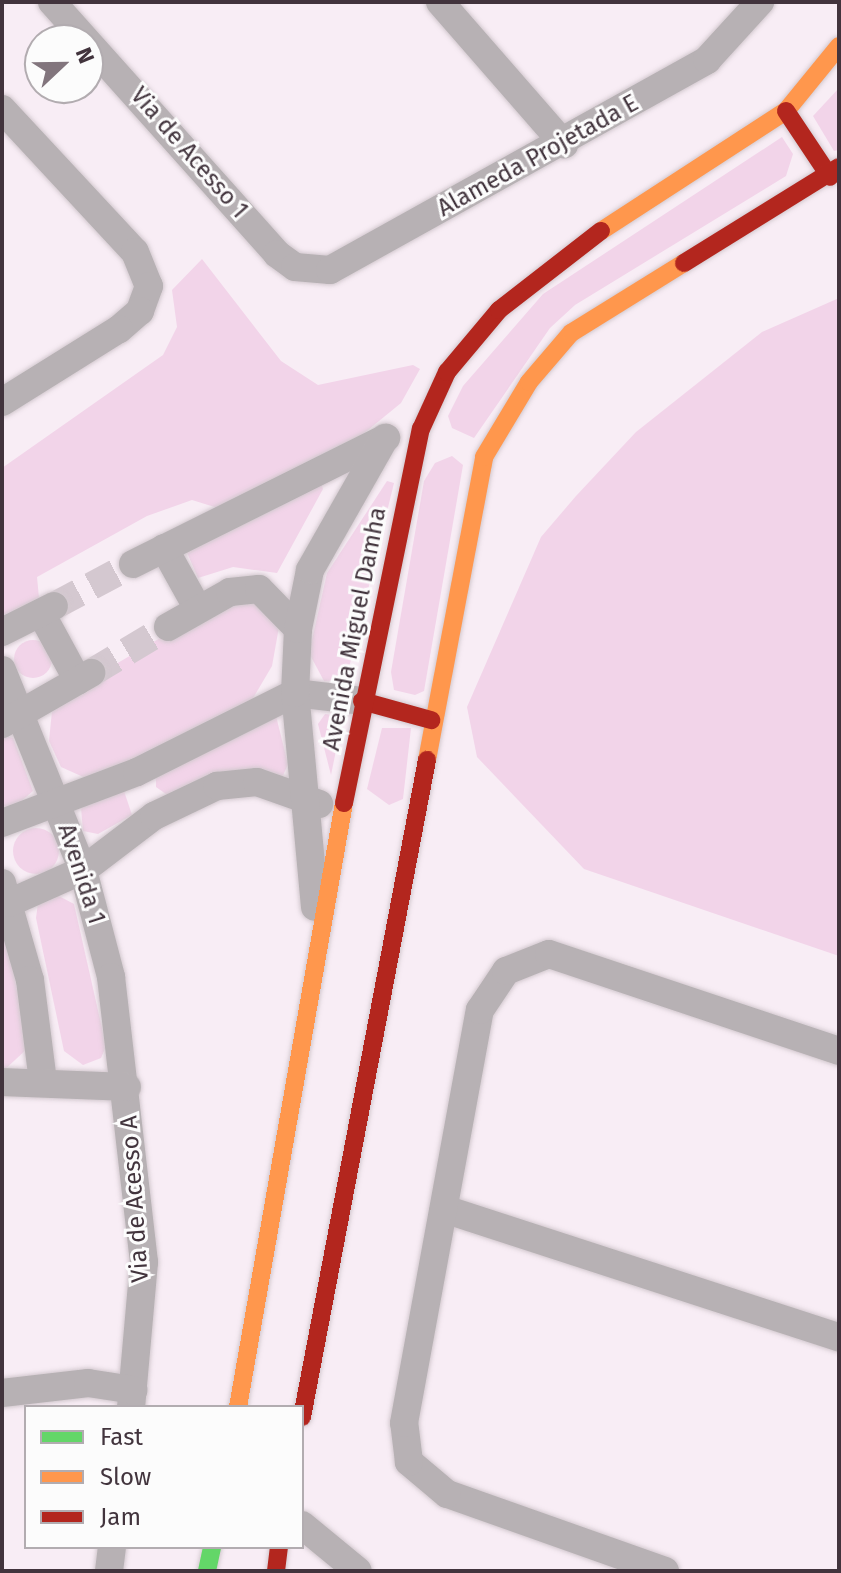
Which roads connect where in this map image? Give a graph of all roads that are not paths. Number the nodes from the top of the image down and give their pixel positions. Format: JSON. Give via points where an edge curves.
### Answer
{"nodes":[{"id":1,"x":52,"y":2,"type":"edge"},
{"id":2,"x":440,"y":2,"type":"edge"},
{"id":3,"x":760,"y":2,"type":"edge"},
{"id":4,"x":839,"y":46,"type":"edge"},
{"id":5,"x":2,"y":109,"type":"edge"},
{"id":6,"x":786,"y":111,"type":"junction"},
{"id":7,"x":564,"y":144,"type":"junction"},
{"id":8,"x":836,"y":172,"type":"edge"},
{"id":9,"x":295,"y":267,"type":"joint"},
{"id":10,"x":2,"y":402,"type":"edge"},
{"id":11,"x":421,"y":429,"type":"junction"},
{"id":12,"x":385,"y":438,"type":"junction"},
{"id":13,"x":484,"y":457,"type":"junction"},
{"id":14,"x":164,"y":548,"type":"junction"},
{"id":15,"x":133,"y":564,"type":"tunnel mouth"},
{"id":16,"x":198,"y":609,"type":"junction"},
{"id":17,"x":168,"y":627,"type":"tunnel mouth"},
{"id":18,"x":298,"y":629,"type":"junction"},
{"id":19,"x":2,"y":632,"type":"edge"},
{"id":20,"x":2,"y":670,"type":"edge"},
{"id":21,"x":295,"y":693,"type":"junction"},
{"id":22,"x":362,"y":701,"type":"junction"},
{"id":23,"x":13,"y":719,"type":"edge"},
{"id":24,"x":431,"y":720,"type":"junction"},
{"id":25,"x":137,"y":772,"type":"junction"},
{"id":26,"x":304,"y":799,"type":"junction"},
{"id":27,"x":57,"y":802,"type":"junction"},
{"id":28,"x":351,"y":813,"type":"junction"},
{"id":29,"x":154,"y":816,"type":"junction"},
{"id":30,"x":2,"y":823,"type":"edge"},
{"id":31,"x":83,"y":870,"type":"junction"},
{"id":32,"x":5,"y":893,"type":"edge"},
{"id":33,"x":321,"y":962,"type":"junction"},
{"id":34,"x":839,"y":1051,"type":"edge"},
{"id":35,"x":2,"y":1082,"type":"edge"},
{"id":36,"x":43,"y":1082,"type":"junction"},
{"id":37,"x":127,"y":1087,"type":"junction"},
{"id":38,"x":444,"y":1209,"type":"junction"},
{"id":39,"x":839,"y":1337,"type":"edge"},
{"id":40,"x":2,"y":1393,"type":"edge"},
{"id":41,"x":132,"y":1398,"type":"edge"},
{"id":42,"x":238,"y":1405,"type":"edge"},
{"id":43,"x":304,"y":1405,"type":"edge"},
{"id":44,"x":304,"y":1526,"type":"edge"},
{"id":45,"x":112,"y":1549,"type":"edge"},
{"id":46,"x":212,"y":1549,"type":"edge"},
{"id":47,"x":279,"y":1549,"type":"edge"},
{"id":48,"x":601,"y":1562,"type":"edge"},
{"id":49,"x":361,"y":1569,"type":"edge"},
{"id":50,"x":109,"y":1571,"type":"edge"},
{"id":51,"x":207,"y":1571,"type":"edge"},
{"id":52,"x":276,"y":1571,"type":"edge"},
{"id":53,"x":665,"y":1571,"type":"edge"}],
"edges":[{"from":1,"to":9,"type":"street","name":"Via de Acesso 1"},
{"from":2,"to":7,"type":"street"},
{"from":3,"to":7,"type":"street","name":"Alameda Projetada E","via":[[707,60]]},
{"from":4,"to":6,"type":"street","name":"Avenida Miguel Damha"},
{"from":5,"to":10,"type":"street","via":[[135,252],[149,286],[140,311]]},
{"from":6,"to":8,"type":"street"},
{"from":6,"to":11,"type":"street","name":"Avenida Miguel Damha","via":[[586,241],[499,310],[447,372]]},
{"from":7,"to":9,"type":"street","name":"Alameda Projetada E","via":[[330,270]]},
{"from":8,"to":13,"type":"street","via":[[571,333],[529,382]]},
{"from":11,"to":12,"type":"street"},
{"from":11,"to":13,"type":"street"},
{"from":11,"to":22,"type":"street","name":"Avenida Miguel Damha"},
{"from":12,"to":14,"type":"street"},
{"from":12,"to":18,"type":"street","via":[[310,570]]},
{"from":13,"to":24,"type":"street"},
{"from":14,"to":15,"type":"street"},
{"from":14,"to":16,"type":"street"},
{"from":16,"to":17,"type":"street"},
{"from":16,"to":18,"type":"street","via":[[230,592],[259,589]]},
{"from":18,"to":21,"type":"street"},
{"from":19,"to":23,"type":"street","via":[[48,610],[85,677]]},
{"from":20,"to":23,"type":"street","name":"Avenida 1"},
{"from":21,"to":22,"type":"street"},
{"from":21,"to":25,"type":"street"},
{"from":21,"to":26,"type":"street"},
{"from":22,"to":24,"type":"street"},
{"from":22,"to":28,"type":"street","name":"Avenida Miguel Damha"},
{"from":23,"to":27,"type":"street","name":"Avenida 1"},
{"from":24,"to":43,"type":"street","via":[[403,824]]},
{"from":25,"to":27,"type":"street"},
{"from":25,"to":29,"type":"street"},
{"from":26,"to":28,"type":"street"},
{"from":26,"to":29,"type":"street","via":[[257,782],[217,786]]},
{"from":26,"to":33,"type":"street"},
{"from":27,"to":30,"type":"street"},
{"from":27,"to":31,"type":"street","name":"Avenida 1"},
{"from":28,"to":33,"type":"street","name":"Avenida Miguel Damha"},
{"from":29,"to":31,"type":"street"},
{"from":31,"to":32,"type":"street"},
{"from":31,"to":37,"type":"street","name":"Avenida 1","via":[[111,977]]},
{"from":32,"to":36,"type":"street","via":[[30,980]]},
{"from":33,"to":42,"type":"street","name":"Avenida Miguel Damha"},
{"from":34,"to":38,"type":"street","via":[[549,954],[506,971],[480,1010]]},
{"from":35,"to":36,"type":"street"},
{"from":36,"to":37,"type":"street"},
{"from":37,"to":41,"type":"street","name":"Via de Acesso A","via":[[144,1262]]},
{"from":38,"to":39,"type":"street"},
{"from":38,"to":48,"type":"street","via":[[404,1423],[409,1462],[447,1494]]},
{"from":40,"to":41,"type":"street","via":[[88,1383]]},
{"from":44,"to":49,"type":"street"},
{"from":45,"to":50,"type":"street"},
{"from":46,"to":51,"type":"street"},
{"from":47,"to":52,"type":"street"},
{"from":48,"to":53,"type":"street"}]}
